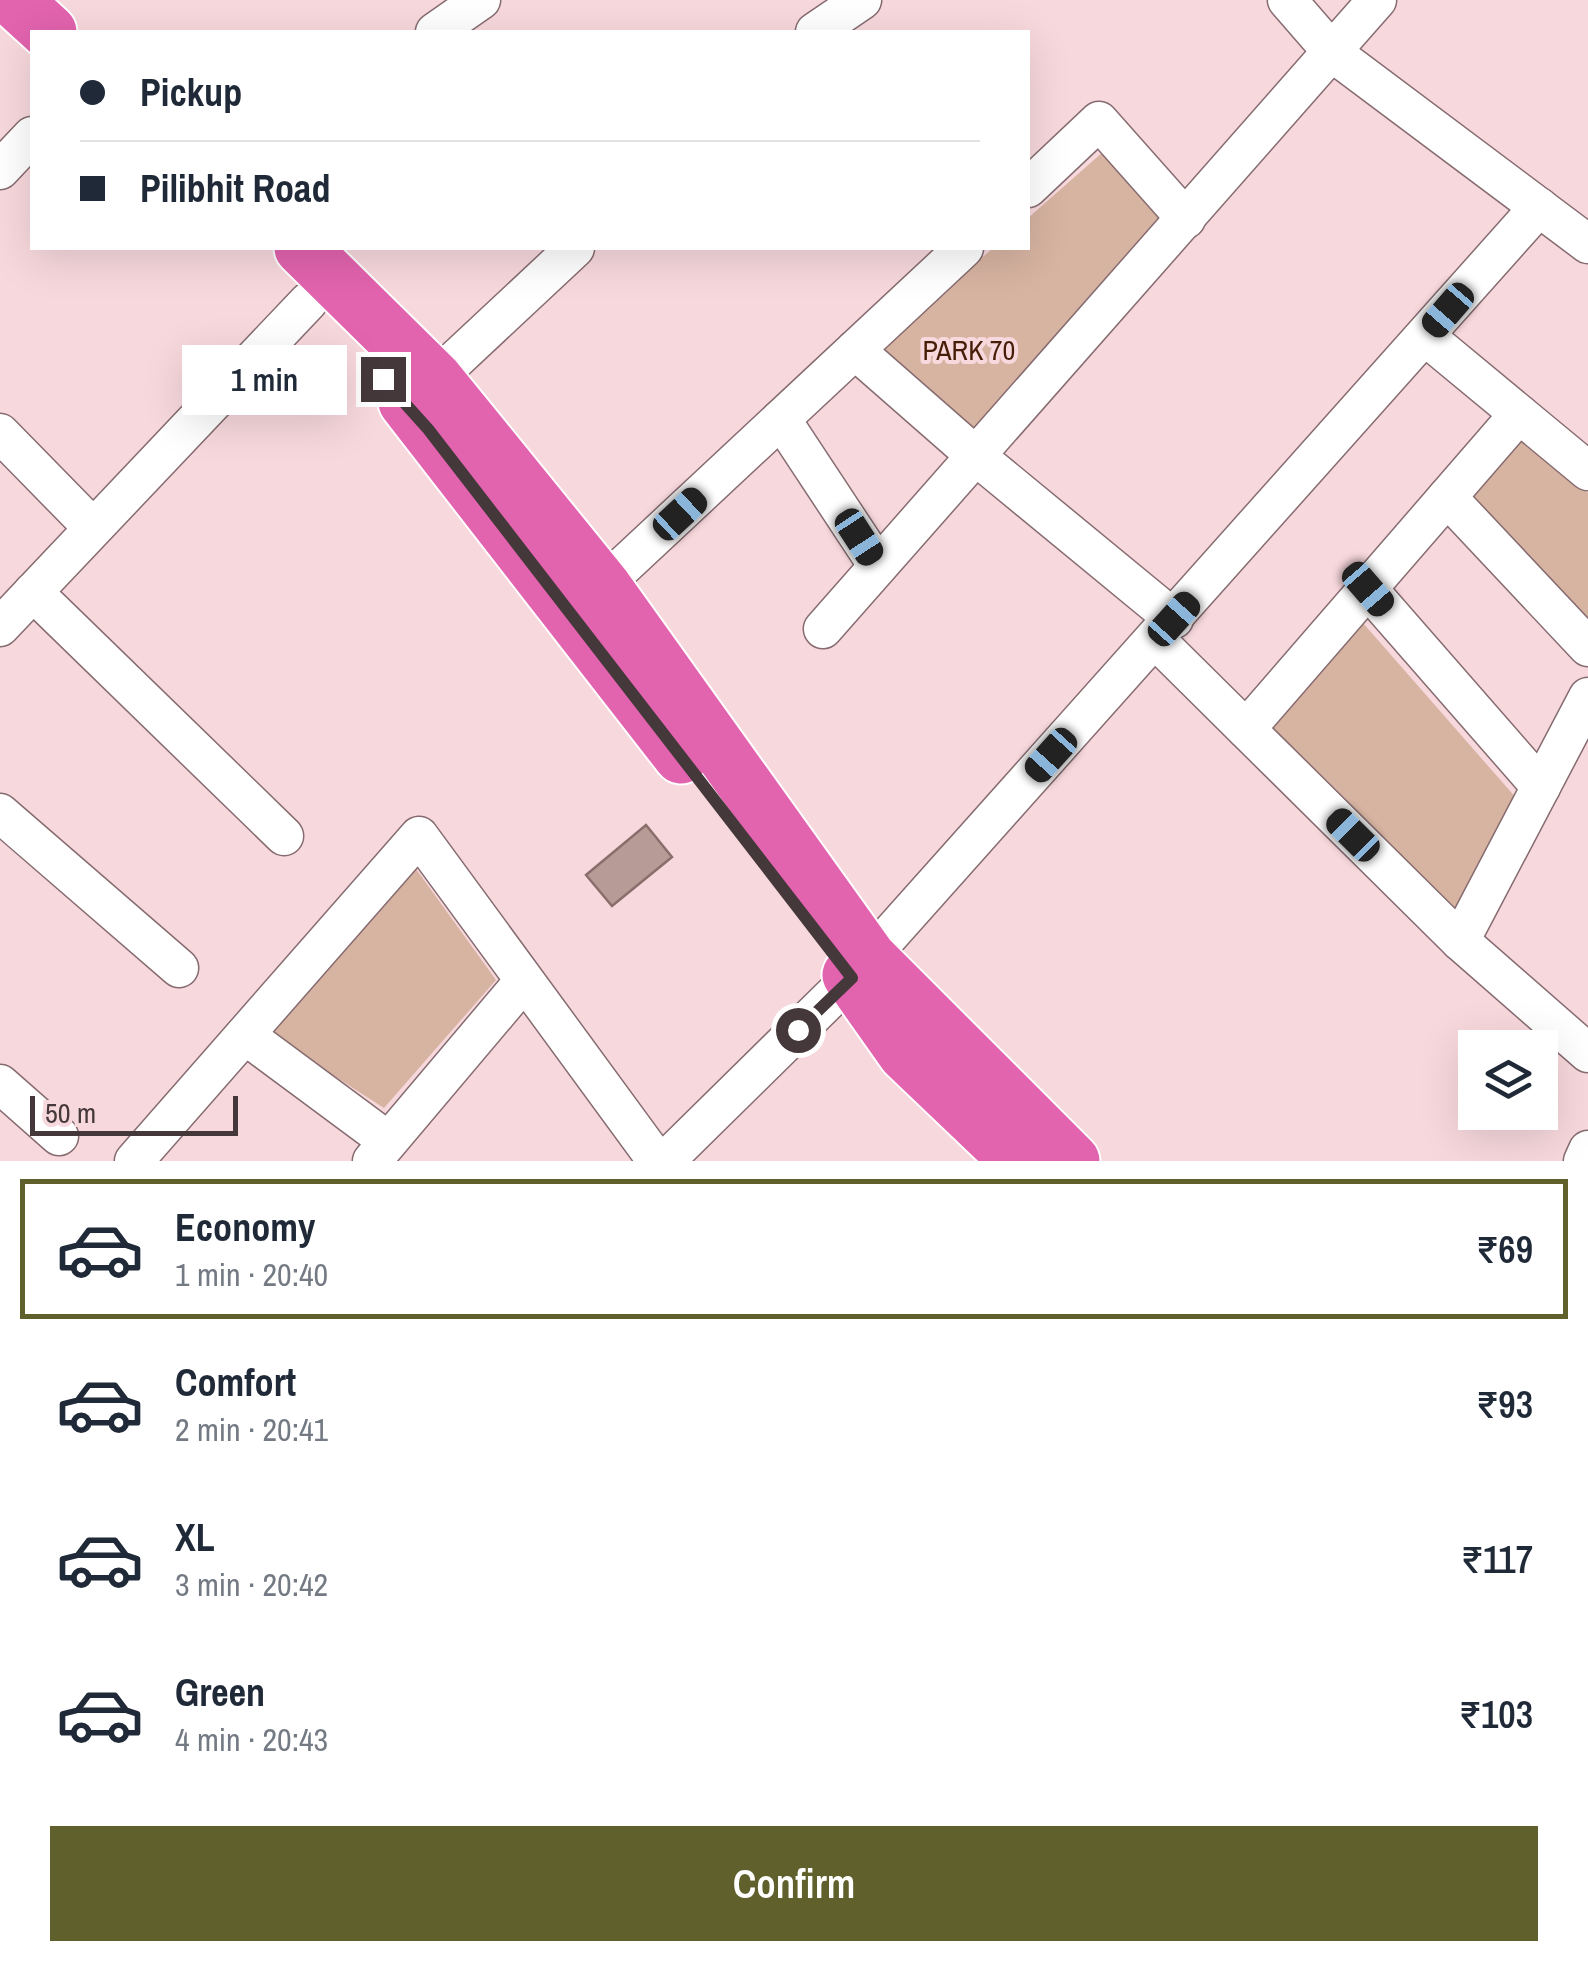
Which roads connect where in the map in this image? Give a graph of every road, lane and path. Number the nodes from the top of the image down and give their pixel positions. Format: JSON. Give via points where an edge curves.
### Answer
{"nodes":[{"id":1,"x":14,"y":0,"type":"edge"},
{"id":2,"x":49,"y":0,"type":"edge"},
{"id":3,"x":481,"y":0,"type":"edge"},
{"id":4,"x":1286,"y":0,"type":"edge"},
{"id":5,"x":1377,"y":0,"type":"edge"},
{"id":6,"x":436,"y":19,"type":"edge"},
{"id":7,"x":47,"y":30,"type":"edge"},
{"id":8,"x":80,"y":30,"type":"edge"},
{"id":9,"x":1333,"y":53,"type":"junction"},
{"id":10,"x":30,"y":138,"type":"edge"},
{"id":11,"x":0,"y":170,"type":"edge"},
{"id":12,"x":1030,"y":186,"type":"edge"},
{"id":13,"x":1539,"y":208,"type":"junction"},
{"id":14,"x":1186,"y":219,"type":"junction"},
{"id":15,"x":1588,"y":244,"type":"edge"},
{"id":16,"x":262,"y":250,"type":"edge"},
{"id":17,"x":304,"y":250,"type":"edge"},
{"id":18,"x":573,"y":250,"type":"edge"},
{"id":19,"x":962,"y":250,"type":"edge"},
{"id":20,"x":308,"y":302,"type":"junction"},
{"id":21,"x":1425,"y":336,"type":"junction"},
{"id":22,"x":854,"y":350,"type":"junction"},
{"id":23,"x":422,"y":392,"type":"junction"},
{"id":24,"x":1518,"y":414,"type":"junction"},
{"id":25,"x":781,"y":419,"type":"junction"},
{"id":26,"x":0,"y":434,"type":"edge"},
{"id":27,"x":976,"y":456,"type":"junction"},
{"id":28,"x":1588,"y":471,"type":"edge"},
{"id":29,"x":1447,"y":497,"type":"junction"},
{"id":30,"x":93,"y":528,"type":"junction"},
{"id":31,"x":878,"y":566,"type":"junction"},
{"id":32,"x":1368,"y":589,"type":"junction"},
{"id":33,"x":33,"y":592,"type":"junction"},
{"id":34,"x":587,"y":600,"type":"junction"},
{"id":35,"x":0,"y":627,"type":"edge"},
{"id":36,"x":823,"y":628,"type":"dead end"},
{"id":37,"x":1164,"y":629,"type":"junction"},
{"id":38,"x":1588,"y":647,"type":"edge"},
{"id":39,"x":1588,"y":697,"type":"edge"},
{"id":40,"x":1246,"y":729,"type":"junction"},
{"id":41,"x":1540,"y":787,"type":"junction"},
{"id":42,"x":0,"y":813,"type":"edge"},
{"id":43,"x":284,"y":836,"type":"dead end"},
{"id":44,"x":1460,"y":941,"type":"junction"},
{"id":45,"x":179,"y":968,"type":"dead end"},
{"id":46,"x":860,"y":968,"type":"junction"},
{"id":47,"x":524,"y":981,"type":"junction"},
{"id":48,"x":245,"y":1035,"type":"junction"},
{"id":49,"x":1588,"y":1053,"type":"edge"},
{"id":50,"x":0,"y":1084,"type":"edge"},
{"id":51,"x":59,"y":1136,"type":"dead end"},
{"id":52,"x":1588,"y":1150,"type":"edge"},
{"id":53,"x":380,"y":1151,"type":"edge"},
{"id":54,"x":134,"y":1161,"type":"edge"},
{"id":55,"x":657,"y":1161,"type":"edge"},
{"id":56,"x":665,"y":1161,"type":"edge"},
{"id":57,"x":1018,"y":1161,"type":"edge"},
{"id":58,"x":1072,"y":1161,"type":"edge"},
{"id":59,"x":1582,"y":1161,"type":"edge"}],
"edges":[{"from":1,"to":7,"type":"highway"},
{"from":2,"to":8,"type":"highway"},
{"from":3,"to":6,"type":"street"},
{"from":4,"to":9,"type":"street"},
{"from":5,"to":9,"type":"street"},
{"from":9,"to":13,"type":"street"},
{"from":9,"to":14,"type":"street"},
{"from":10,"to":11,"type":"street"},
{"from":12,"to":14,"type":"street","via":[[1099,121]]},
{"from":13,"to":15,"type":"street"},
{"from":13,"to":21,"type":"street"},
{"from":14,"to":27,"type":"street"},
{"from":16,"to":20,"type":"highway"},
{"from":17,"to":23,"type":"highway"},
{"from":18,"to":23,"type":"street"},
{"from":19,"to":22,"type":"street"},
{"from":20,"to":23,"type":"highway"},
{"from":20,"to":30,"type":"street"},
{"from":21,"to":24,"type":"street"},
{"from":21,"to":37,"type":"street"},
{"from":22,"to":25,"type":"street"},
{"from":22,"to":27,"type":"street"},
{"from":23,"to":34,"type":"highway"},
{"from":24,"to":28,"type":"street"},
{"from":24,"to":29,"type":"street"},
{"from":25,"to":31,"type":"street"},
{"from":25,"to":34,"type":"street"},
{"from":26,"to":30,"type":"street"},
{"from":27,"to":31,"type":"street"},
{"from":27,"to":37,"type":"street"},
{"from":29,"to":32,"type":"street"},
{"from":29,"to":38,"type":"street"},
{"from":30,"to":33,"type":"street"},
{"from":31,"to":36,"type":"street"},
{"from":32,"to":40,"type":"street"},
{"from":32,"to":41,"type":"street"},
{"from":33,"to":35,"type":"street"},
{"from":33,"to":43,"type":"street"},
{"from":34,"to":46,"type":"highway"},
{"from":37,"to":40,"type":"street"},
{"from":37,"to":46,"type":"street"},
{"from":39,"to":41,"type":"street"},
{"from":40,"to":44,"type":"street"},
{"from":41,"to":44,"type":"street"},
{"from":42,"to":45,"type":"street"},
{"from":44,"to":49,"type":"street"},
{"from":46,"to":56,"type":"street"},
{"from":46,"to":57,"type":"highway","via":[[905,1053]]},
{"from":46,"to":58,"type":"highway"},
{"from":47,"to":48,"type":"street","via":[[419,836]]},
{"from":47,"to":53,"type":"street"},
{"from":47,"to":55,"type":"street"},
{"from":48,"to":53,"type":"street"},
{"from":48,"to":54,"type":"street"},
{"from":50,"to":51,"type":"street"},
{"from":52,"to":59,"type":"street"}]}
